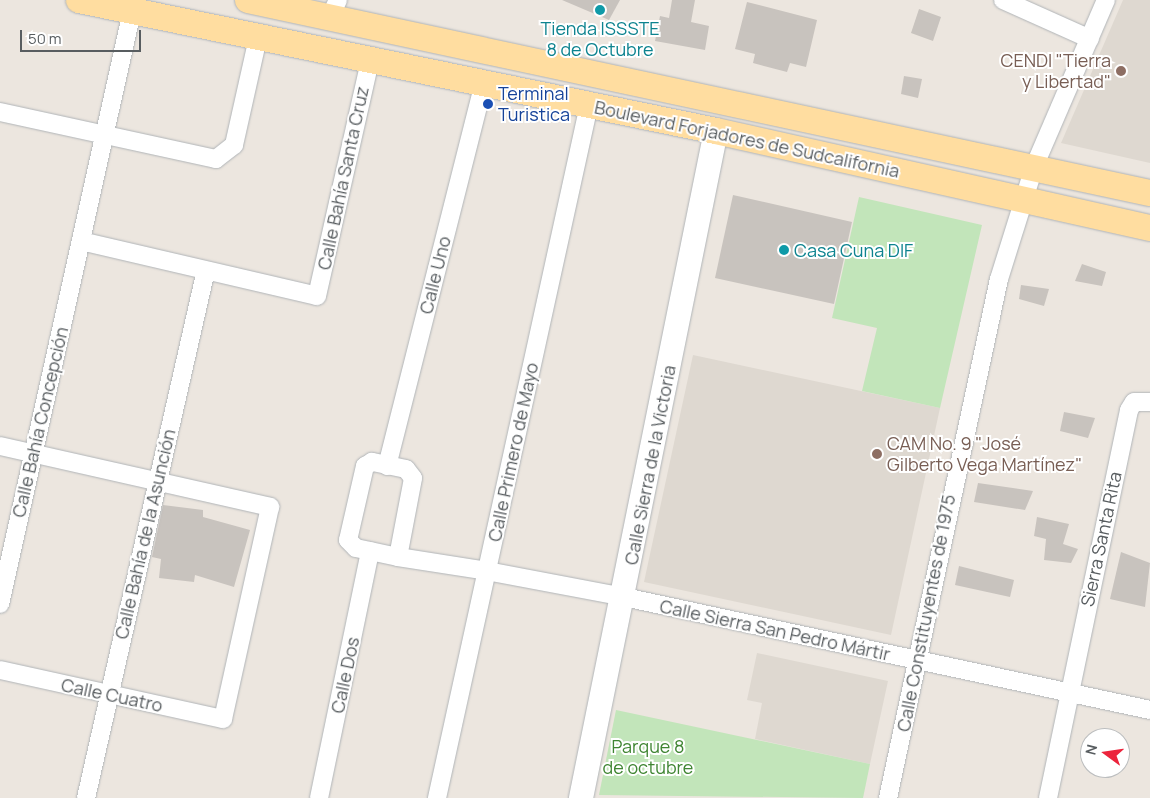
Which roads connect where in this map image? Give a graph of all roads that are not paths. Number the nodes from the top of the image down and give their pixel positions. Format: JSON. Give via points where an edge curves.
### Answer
{"nodes":[{"id":1,"x":80,"y":0,"type":"edge"},
{"id":2,"x":248,"y":0,"type":"edge"},
{"id":3,"x":1004,"y":0,"type":"edge"},
{"id":4,"x":1106,"y":0,"type":"edge"},
{"id":5,"x":334,"y":9,"type":"edge"},
{"id":6,"x":132,"y":11,"type":"junction"},
{"id":7,"x":258,"y":38,"type":"junction"},
{"id":8,"x":1090,"y":39,"type":"junction"},
{"id":9,"x":370,"y":60,"type":"junction"},
{"id":10,"x":484,"y":84,"type":"junction"},
{"id":11,"x":589,"y":105,"type":"junction"},
{"id":12,"x":0,"y":112,"type":"edge"},
{"id":13,"x":716,"y":131,"type":"junction"},
{"id":14,"x":105,"y":134,"type":"junction"},
{"id":15,"x":1034,"y":167,"type":"junction"},
{"id":16,"x":1150,"y":193,"type":"edge"},
{"id":17,"x":1023,"y":199,"type":"junction"},
{"id":18,"x":1150,"y":228,"type":"edge"},
{"id":19,"x":81,"y":241,"type":"junction"},
{"id":20,"x":206,"y":270,"type":"junction"},
{"id":21,"x":1150,"y":402,"type":"edge"},
{"id":22,"x":0,"y":446,"type":"edge"},
{"id":23,"x":34,"y":454,"type":"junction"},
{"id":24,"x":387,"y":466,"type":"junction"},
{"id":25,"x":157,"y":482,"type":"junction"},
{"id":26,"x":370,"y":551,"type":"junction"},
{"id":27,"x":398,"y":557,"type":"junction"},
{"id":28,"x":487,"y":571,"type":"junction"},
{"id":29,"x":624,"y":597,"type":"junction"},
{"id":30,"x":0,"y":604,"type":"edge"},
{"id":31,"x":918,"y":662,"type":"junction"},
{"id":32,"x":0,"y":670,"type":"edge"},
{"id":33,"x":109,"y":694,"type":"junction"},
{"id":34,"x":1070,"y":694,"type":"junction"},
{"id":35,"x":1150,"y":710,"type":"edge"},
{"id":36,"x":86,"y":798,"type":"edge"},
{"id":37,"x":319,"y":798,"type":"edge"},
{"id":38,"x":438,"y":798,"type":"edge"},
{"id":39,"x":581,"y":798,"type":"edge"},
{"id":40,"x":888,"y":798,"type":"edge"},
{"id":41,"x":1048,"y":798,"type":"edge"}],
"edges":[{"from":1,"to":6,"type":"main road","name":"Boulevard Forjadores de Sudcalifornia"},
{"from":2,"to":5,"type":"main road","name":"Boulevard Forjadores de Sudcalifornia"},
{"from":3,"to":8,"type":"street"},
{"from":4,"to":8,"type":"street"},
{"from":5,"to":15,"type":"main road","name":"Boulevard Forjadores de Sudcalifornia"},
{"from":6,"to":7,"type":"main road","name":"Boulevard Forjadores de Sudcalifornia"},
{"from":6,"to":14,"type":"street","name":"Calle Bahía Concepción"},
{"from":7,"to":9,"type":"main road","name":"Boulevard Forjadores de Sudcalifornia"},
{"from":7,"to":14,"type":"street","via":[[234,145],[216,159]]},
{"from":8,"to":15,"type":"street"},
{"from":9,"to":10,"type":"main road","name":"Boulevard Forjadores de Sudcalifornia"},
{"from":9,"to":20,"type":"street","name":"Calle Bahía Santa Cruz","via":[[317,296]]},
{"from":10,"to":11,"type":"main road","name":"Boulevard Forjadores de Sudcalifornia"},
{"from":10,"to":24,"type":"street","name":"Calle Uno"},
{"from":11,"to":13,"type":"main road","name":"Boulevard Forjadores de Sudcalifornia"},
{"from":11,"to":28,"type":"street","name":"Calle Primero de Mayo"},
{"from":12,"to":14,"type":"street"},
{"from":13,"to":17,"type":"main road","name":"Boulevard Forjadores de Sudcalifornia"},
{"from":13,"to":29,"type":"street","name":"Calle Sierra de la Victoria"},
{"from":14,"to":19,"type":"street","name":"Calle Bahía Concepción"},
{"from":15,"to":16,"type":"main road","name":"Boulevard Forjadores de Sudcalifornia"},
{"from":15,"to":17,"type":"street","name":"Calle Constituyentes de 1975"},
{"from":17,"to":18,"type":"main road","name":"Boulevard Forjadores de Sudcalifornia"},
{"from":17,"to":31,"type":"street","name":"Calle Constituyentes de 1975","via":[[968,412]]},
{"from":19,"to":20,"type":"street"},
{"from":19,"to":23,"type":"street","name":"Calle Bahía Concepción"},
{"from":20,"to":25,"type":"street","name":"Calle Bahía de la Asunción"},
{"from":21,"to":34,"type":"street","name":"Sierra Santa Rita","via":[[1134,402],[1129,410]]},
{"from":22,"to":23,"type":"street"},
{"from":23,"to":25,"type":"street"},
{"from":23,"to":30,"type":"street","name":"Calle Bahía Concepción"},
{"from":24,"to":26,"type":"street","name":"Calle Sierra San Pedro Mártir","via":[[372,462],[365,466],[348,540],[356,548]]},
{"from":24,"to":27,"type":"street","name":"Calle Sierra San Pedro Mártir","via":[[406,469],[413,478]]},
{"from":25,"to":33,"type":"street","name":"Calle Bahía de la Asunción"},
{"from":25,"to":33,"type":"street","name":"Calle Cuatro","via":[[270,507],[223,720]]},
{"from":26,"to":27,"type":"street","name":"Calle Sierra San Pedro Mártir"},
{"from":26,"to":37,"type":"street","name":"Calle Dos"},
{"from":27,"to":28,"type":"street","name":"Calle Sierra San Pedro Mártir"},
{"from":28,"to":29,"type":"street","name":"Calle Sierra San Pedro Mártir"},
{"from":28,"to":38,"type":"street","name":"Calle Primero de Mayo"},
{"from":29,"to":31,"type":"street","name":"Calle Sierra San Pedro Mártir"},
{"from":29,"to":39,"type":"street","name":"Calle Sierra de la Victoria"},
{"from":31,"to":34,"type":"street","name":"Calle Sierra San Pedro Mártir"},
{"from":31,"to":40,"type":"street","name":"Calle Constituyentes de 1975"},
{"from":32,"to":33,"type":"street","name":"Calle Cuatro"},
{"from":33,"to":36,"type":"street","name":"Calle Bahía de la Asunción"},
{"from":34,"to":35,"type":"street","name":"Calle Sierra San Pedro Mártir"},
{"from":34,"to":41,"type":"street"}]}
